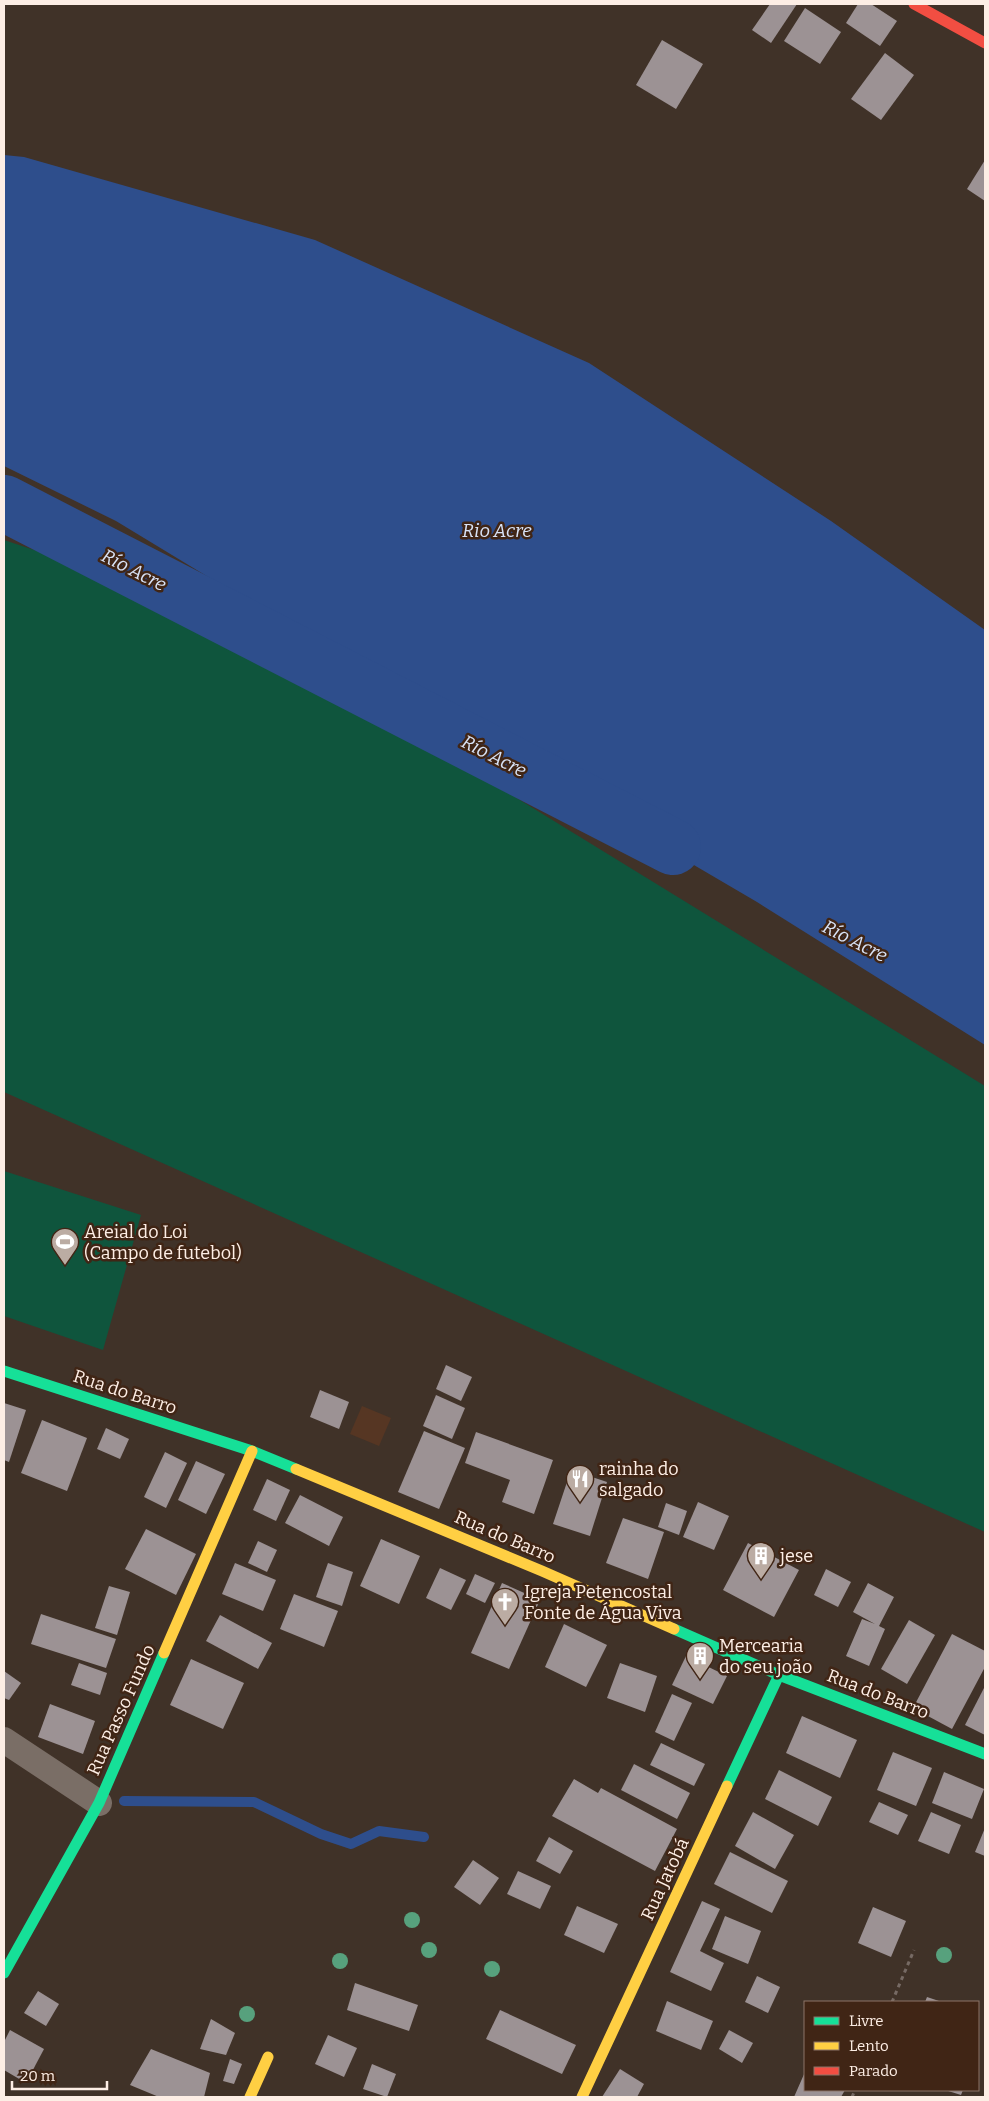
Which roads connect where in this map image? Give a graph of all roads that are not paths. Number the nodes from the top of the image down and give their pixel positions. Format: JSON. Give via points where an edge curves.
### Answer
{"nodes":[{"id":1,"x":914,"y":4,"type":"edge"},
{"id":2,"x":985,"y":43,"type":"edge"},
{"id":3,"x":4,"y":1371,"type":"edge"},
{"id":4,"x":252,"y":1451,"type":"junction"},
{"id":5,"x":780,"y":1675,"type":"junction"},
{"id":6,"x":4,"y":1740,"type":"edge"},
{"id":7,"x":985,"y":1754,"type":"edge"},
{"id":8,"x":99,"y":1803,"type":"junction"},
{"id":9,"x":4,"y":1973,"type":"edge"},
{"id":10,"x":268,"y":2056,"type":"dead end"},
{"id":11,"x":250,"y":2097,"type":"edge"},
{"id":12,"x":582,"y":2097,"type":"edge"}],
"edges":[{"from":1,"to":2,"type":"street"},
{"from":3,"to":4,"type":"street","name":"Rua do Barro"},
{"from":4,"to":5,"type":"street","name":"Rua do Barro","via":[[542,1571]]},
{"from":4,"to":8,"type":"street","name":"Rua Passo Fundo"},
{"from":5,"to":7,"type":"street","name":"Rua do Barro"},
{"from":5,"to":12,"type":"street","name":"Rua Jatobá"},
{"from":6,"to":8,"type":"street"},
{"from":8,"to":9,"type":"street","name":"Rua Passo Fundo"},
{"from":10,"to":11,"type":"street"}]}
